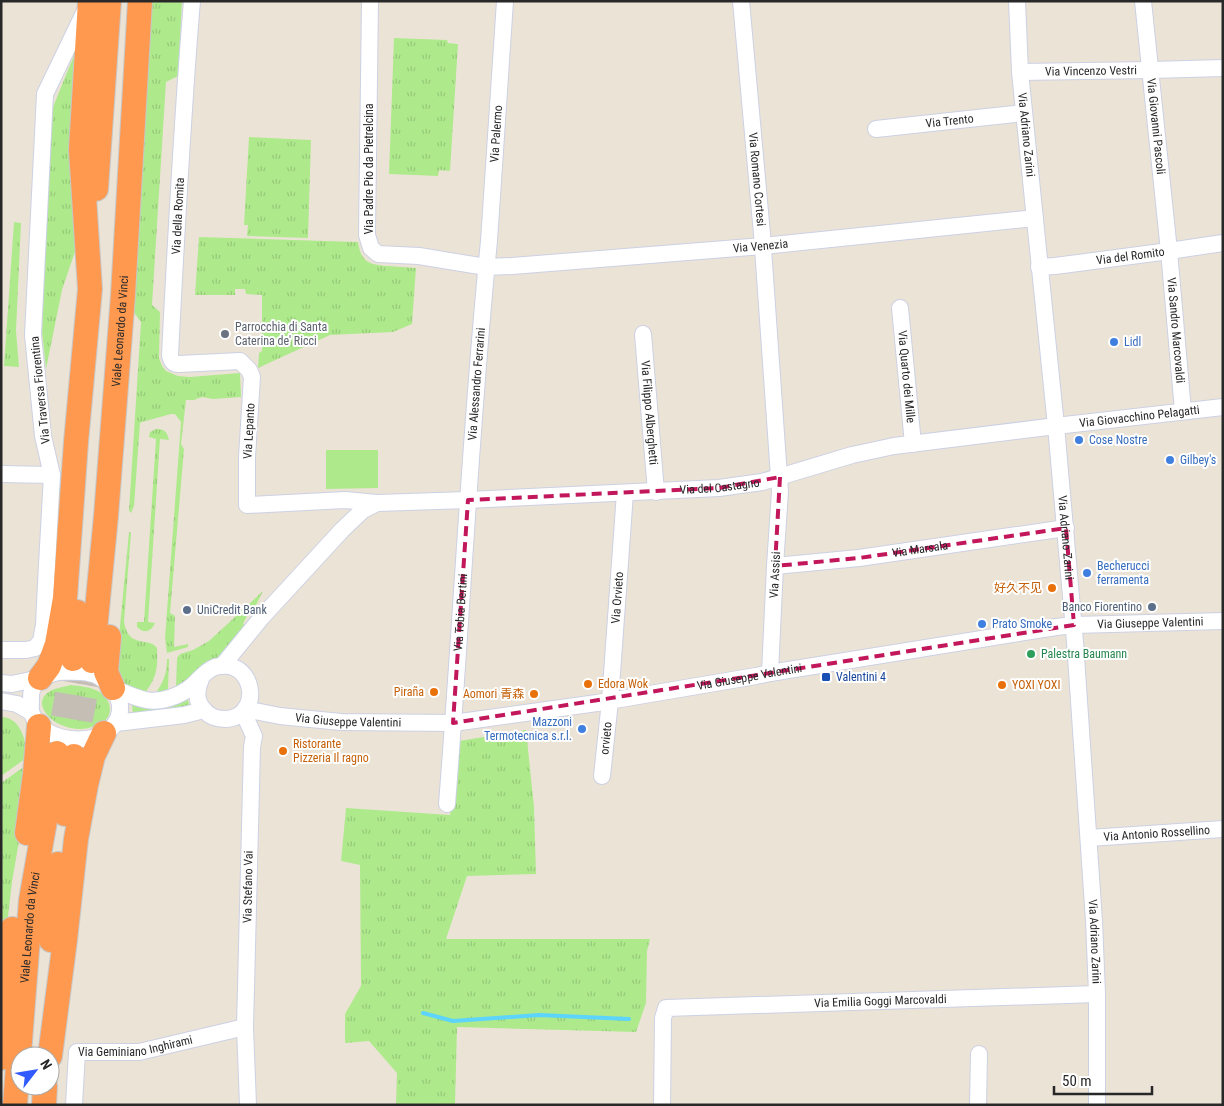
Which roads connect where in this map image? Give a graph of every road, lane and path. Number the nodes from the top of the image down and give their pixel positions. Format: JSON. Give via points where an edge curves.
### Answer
{"nodes":[{"id":1,"x":90,"y":1,"type":"edge"},
{"id":2,"x":109,"y":1,"type":"edge"},
{"id":3,"x":140,"y":1,"type":"edge"},
{"id":4,"x":192,"y":1,"type":"edge"},
{"id":5,"x":370,"y":1,"type":"edge"},
{"id":6,"x":505,"y":1,"type":"edge"},
{"id":7,"x":741,"y":1,"type":"edge"},
{"id":8,"x":1017,"y":1,"type":"edge"},
{"id":9,"x":1144,"y":1,"type":"edge"},
{"id":10,"x":1223,"y":68,"type":"edge"},
{"id":11,"x":1150,"y":70,"type":"junction"},
{"id":12,"x":1020,"y":72,"type":"junction"},
{"id":13,"x":1024,"y":114,"type":"junction"},
{"id":14,"x":876,"y":129,"type":"dead end"},
{"id":15,"x":1034,"y":218,"type":"junction"},
{"id":16,"x":1223,"y":243,"type":"edge"},
{"id":17,"x":762,"y":246,"type":"junction"},
{"id":18,"x":1169,"y":251,"type":"junction"},
{"id":19,"x":486,"y":267,"type":"junction"},
{"id":20,"x":1039,"y":267,"type":"junction"},
{"id":21,"x":90,"y":288,"type":"junction"},
{"id":22,"x":123,"y":295,"type":"junction"},
{"id":23,"x":900,"y":308,"type":"dead end"},
{"id":24,"x":643,"y":334,"type":"dead end"},
{"id":25,"x":240,"y":361,"type":"joint"},
{"id":26,"x":1223,"y":407,"type":"edge"},
{"id":27,"x":1183,"y":411,"type":"junction"},
{"id":28,"x":1056,"y":426,"type":"junction"},
{"id":29,"x":913,"y":444,"type":"junction"},
{"id":30,"x":1,"y":474,"type":"edge"},
{"id":31,"x":52,"y":475,"type":"junction"},
{"id":32,"x":780,"y":476,"type":"junction"},
{"id":33,"x":656,"y":492,"type":"junction"},
{"id":34,"x":625,"y":493,"type":"junction"},
{"id":35,"x":468,"y":500,"type":"junction"},
{"id":36,"x":330,"y":501,"type":"junction"},
{"id":37,"x":377,"y":502,"type":"junction"},
{"id":38,"x":247,"y":505,"type":"joint"},
{"id":39,"x":350,"y":522,"type":"junction"},
{"id":40,"x":1066,"y":528,"type":"junction"},
{"id":41,"x":775,"y":566,"type":"junction"},
{"id":42,"x":1223,"y":621,"type":"edge"},
{"id":43,"x":1074,"y":625,"type":"junction"},
{"id":44,"x":1,"y":650,"type":"edge"},
{"id":45,"x":222,"y":666,"type":"junction"},
{"id":46,"x":770,"y":673,"type":"junction"},
{"id":47,"x":40,"y":678,"type":"junction"},
{"id":48,"x":200,"y":679,"type":"junction"},
{"id":49,"x":1,"y":683,"type":"edge"},
{"id":50,"x":113,"y":688,"type":"junction"},
{"id":51,"x":1,"y":701,"type":"edge"},
{"id":52,"x":610,"y":701,"type":"junction"},
{"id":53,"x":242,"y":709,"type":"junction"},
{"id":54,"x":204,"y":710,"type":"junction"},
{"id":55,"x":278,"y":716,"type":"junction"},
{"id":56,"x":35,"y":719,"type":"junction"},
{"id":57,"x":454,"y":723,"type":"junction"},
{"id":58,"x":110,"y":728,"type":"junction"},
{"id":59,"x":253,"y":742,"type":"junction"},
{"id":60,"x":602,"y":776,"type":"dead end"},
{"id":61,"x":447,"y":804,"type":"dead end"},
{"id":62,"x":1223,"y":829,"type":"edge"},
{"id":63,"x":1089,"y":838,"type":"junction"},
{"id":64,"x":1097,"y":994,"type":"junction"},
{"id":65,"x":245,"y":1027,"type":"junction"},
{"id":66,"x":10,"y":1046,"type":"edge"},
{"id":67,"x":11,"y":1046,"type":"edge"},
{"id":68,"x":48,"y":1046,"type":"edge"},
{"id":69,"x":49,"y":1046,"type":"edge"},
{"id":70,"x":979,"y":1054,"type":"dead end"},
{"id":71,"x":74,"y":1105,"type":"edge"},
{"id":72,"x":248,"y":1105,"type":"edge"},
{"id":73,"x":662,"y":1105,"type":"edge"},
{"id":74,"x":978,"y":1105,"type":"edge"},
{"id":75,"x":1097,"y":1105,"type":"edge"}],
"edges":[{"from":1,"to":21,"type":"highway","via":[[81,150]]},
{"from":1,"to":31,"type":"street","name":"Via Traversa Fiorentina","via":[[45,94],[33,335],[43,436]]},
{"from":2,"to":21,"type":"highway","name":"Viale Leonardo da Vinci"},
{"from":3,"to":22,"type":"highway","name":"Viale Leonardo da Vinci"},
{"from":4,"to":25,"type":"street","name":"Via della Romita","via":[[170,355],[176,364]]},
{"from":5,"to":19,"type":"street","name":"Via Padre Pio da Pietrelcina","via":[[367,235],[371,248],[378,254],[419,256]]},
{"from":6,"to":19,"type":"street","name":"Via Palermo"},
{"from":7,"to":17,"type":"street","name":"Via Romano Cortesi"},
{"from":8,"to":12,"type":"street","name":"Via Adriano Zarini"},
{"from":9,"to":11,"type":"street","name":"Via Giovanni Pascoli"},
{"from":10,"to":11,"type":"street","name":"Via Vincenzo Vestri"},
{"from":11,"to":12,"type":"street","name":"Via Vincenzo Vestri"},
{"from":11,"to":18,"type":"street","name":"Via Giovanni Pascoli"},
{"from":12,"to":13,"type":"street","name":"Via Adriano Zarini"},
{"from":13,"to":14,"type":"street","name":"Via Trento"},
{"from":13,"to":15,"type":"street","name":"Via Adriano Zarini"},
{"from":15,"to":17,"type":"street","name":"Via Venezia"},
{"from":15,"to":20,"type":"street","name":"Via Adriano Zarini"},
{"from":16,"to":18,"type":"street","name":"Via del Romito"},
{"from":17,"to":19,"type":"street","name":"Via Venezia"},
{"from":17,"to":32,"type":"street","name":"Via Romano Cortesi"},
{"from":18,"to":20,"type":"street","name":"Via del Romito"},
{"from":18,"to":27,"type":"street","name":"Via Sandro Marcovaldi"},
{"from":19,"to":35,"type":"street","name":"Via Alessandro Ferrarini"},
{"from":20,"to":28,"type":"street","name":"Via Adriano Zarini"},
{"from":21,"to":22,"type":"highway","name":"Viale Leonardo da Vinci","via":[[95,373],[82,660],[106,516]]},
{"from":21,"to":47,"type":"highway","via":[[65,598],[57,644],[49,666]]},
{"from":22,"to":50,"type":"highway","via":[[126,365],[118,530],[106,672]]},
{"from":23,"to":29,"type":"street","name":"Via Quarto dei Mille"},
{"from":24,"to":33,"type":"street","name":"Via Filippo Alberghetti"},
{"from":25,"to":38,"type":"street","name":"Via Lepanto","via":[[252,376]]},
{"from":26,"to":27,"type":"street","name":"Via Giovacchino Pelagatti"},
{"from":27,"to":28,"type":"street","name":"Via Giovacchino Pelagatti"},
{"from":28,"to":29,"type":"street","name":"Via del Castagno"},
{"from":28,"to":40,"type":"street","name":"Via Adriano Zarini"},
{"from":29,"to":32,"type":"street","name":"Via del Castagno","via":[[852,454]]},
{"from":30,"to":31,"type":"street"},
{"from":31,"to":44,"type":"street","name":"Via Traversa Fiorentina","via":[[42,641],[35,648],[26,650]]},
{"from":32,"to":33,"type":"street","name":"Via del Castagno","via":[[718,488]]},
{"from":32,"to":41,"type":"street","name":"Via Assisi"},
{"from":33,"to":34,"type":"street","name":"Via del Castagno"},
{"from":34,"to":35,"type":"street","name":"Via del Castagno"},
{"from":34,"to":52,"type":"street","name":"Via Orvieto"},
{"from":35,"to":37,"type":"street","name":"Via del Castagno"},
{"from":35,"to":57,"type":"street","name":"Via Tobia Bertini"},
{"from":36,"to":37,"type":"street","name":"Via del Castagno"},
{"from":36,"to":38,"type":"street","name":"Via del Castagno"},
{"from":36,"to":39,"type":"street","via":[[346,514]]},
{"from":37,"to":39,"type":"street"},
{"from":39,"to":45,"type":"street","via":[[262,617]]},
{"from":40,"to":41,"type":"street","name":"Via Marsala","via":[[859,558]]},
{"from":40,"to":43,"type":"street","name":"Via Adriano Zarini"},
{"from":41,"to":46,"type":"street","name":"Via Assisi"},
{"from":42,"to":43,"type":"street","name":"Via Giuseppe Valentini"},
{"from":43,"to":46,"type":"street","name":"Via Giuseppe Valentini"},
{"from":43,"to":63,"type":"street","name":"Via Adriano Zarini"},
{"from":45,"to":48,"type":"street","via":[[206,672]]},
{"from":45,"to":53,"type":"street","via":[[231,667],[246,677],[250,686]]},
{"from":46,"to":52,"type":"street","name":"Via Giuseppe Valentini"},
{"from":47,"to":49,"type":"street"},
{"from":47,"to":50,"type":"street","via":[[58,672],[90,673]]},
{"from":47,"to":56,"type":"street","via":[[30,695]]},
{"from":48,"to":50,"type":"street","via":[[186,691],[160,700],[145,700]]},
{"from":48,"to":54,"type":"street","via":[[197,695]]},
{"from":50,"to":58,"type":"street","via":[[120,708],[119,717]]},
{"from":51,"to":56,"type":"street","via":[[17,704]]},
{"from":52,"to":57,"type":"street","name":"Via Giuseppe Valentini"},
{"from":52,"to":60,"type":"street","name":"orvieto"},
{"from":53,"to":54,"type":"street","via":[[220,719]]},
{"from":53,"to":55,"type":"street","name":"Via Giuseppe Valentini"},
{"from":53,"to":59,"type":"street","via":[[239,729]]},
{"from":54,"to":58,"type":"street"},
{"from":55,"to":57,"type":"street","name":"Via Giuseppe Valentini","via":[[341,722]]},
{"from":55,"to":59,"type":"street","via":[[261,727]]},
{"from":56,"to":58,"type":"street","via":[[52,735],[74,740],[94,737]]},
{"from":56,"to":66,"type":"highway","via":[[34,784],[12,929]]},
{"from":57,"to":61,"type":"street","name":"Via Tobia Bertini"},
{"from":58,"to":69,"type":"highway","via":[[93,756],[86,785]]},
{"from":59,"to":65,"type":"street","name":"Via Stefano Vai"},
{"from":62,"to":63,"type":"street","name":"Via Antonio Rossellino"},
{"from":63,"to":64,"type":"street","name":"Via Adriano Zarini"},
{"from":64,"to":73,"type":"street","name":"Via Emilia Goggi Marcovaldi","via":[[666,1008],[663,1018]]},
{"from":64,"to":75,"type":"street","name":"Via Adriano Zarini"},
{"from":65,"to":71,"type":"street","name":"Via Geminiano Inghirami","via":[[138,1052],[77,1052]]},
{"from":65,"to":72,"type":"street","name":"Via Stefano Vai"},
{"from":67,"to":68,"type":"highway","name":"Viale Leonardo da Vinci","via":[[31,900],[66,755],[52,904]]},
{"from":70,"to":74,"type":"street"}]}
